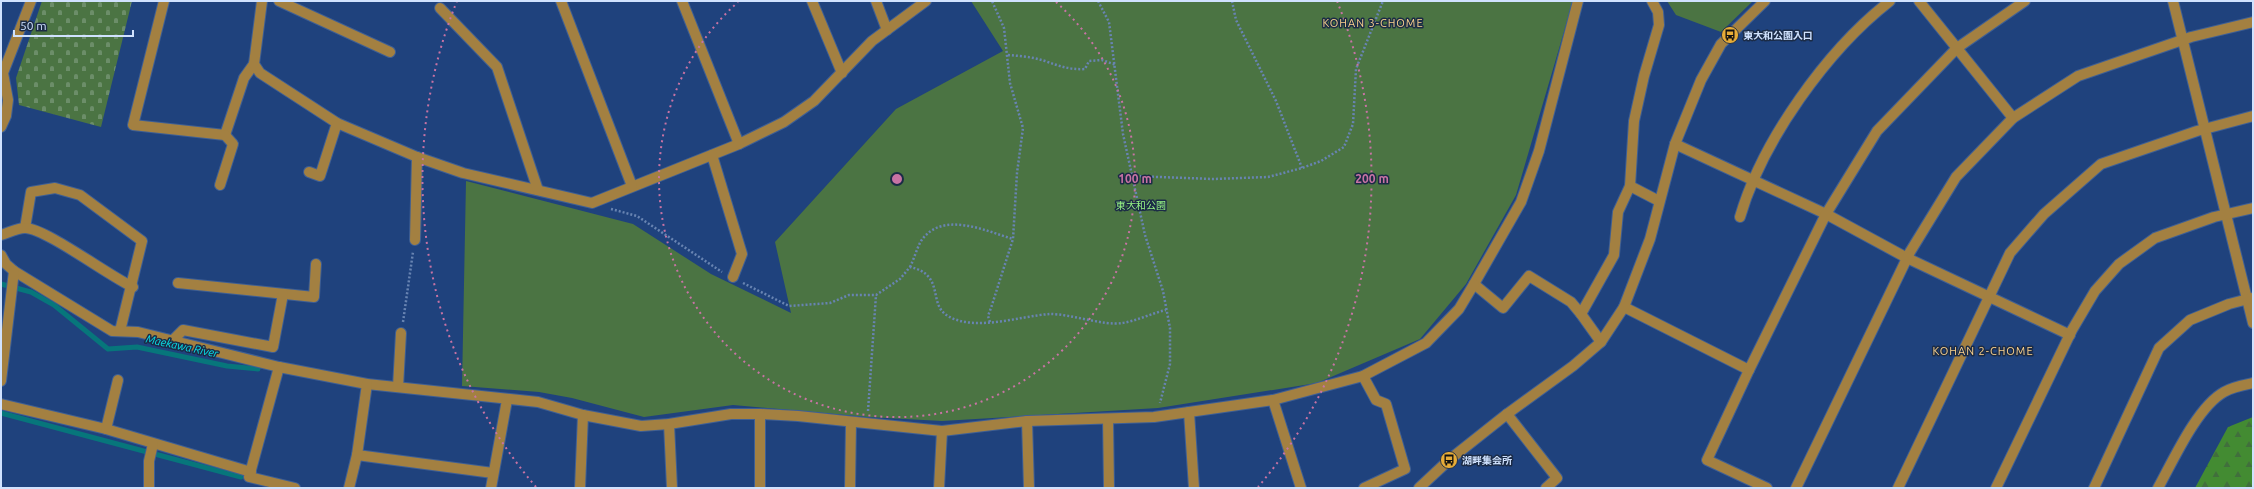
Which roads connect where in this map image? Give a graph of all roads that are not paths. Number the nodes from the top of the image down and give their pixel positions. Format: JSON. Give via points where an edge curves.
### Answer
{"nodes":[{"id":1,"x":31,"y":1,"type":"edge"},
{"id":2,"x":164,"y":1,"type":"edge"},
{"id":3,"x":262,"y":1,"type":"edge"},
{"id":4,"x":279,"y":1,"type":"edge"},
{"id":5,"x":561,"y":1,"type":"edge"},
{"id":6,"x":682,"y":1,"type":"edge"},
{"id":7,"x":812,"y":1,"type":"edge"},
{"id":8,"x":876,"y":1,"type":"edge"},
{"id":9,"x":926,"y":1,"type":"edge"},
{"id":10,"x":1578,"y":1,"type":"edge"},
{"id":11,"x":1652,"y":1,"type":"edge"},
{"id":12,"x":1765,"y":1,"type":"edge"},
{"id":13,"x":1890,"y":1,"type":"edge"},
{"id":14,"x":1919,"y":1,"type":"edge"},
{"id":15,"x":2025,"y":1,"type":"edge"},
{"id":16,"x":2173,"y":1,"type":"edge"},
{"id":17,"x":440,"y":8,"type":"dead end"},
{"id":18,"x":2253,"y":22,"type":"edge"},
{"id":19,"x":887,"y":30,"type":"junction"},
{"id":20,"x":2183,"y":40,"type":"junction"},
{"id":21,"x":1957,"y":48,"type":"junction"},
{"id":22,"x":390,"y":52,"type":"dead end"},
{"id":23,"x":254,"y":64,"type":"junction"},
{"id":24,"x":2,"y":72,"type":"edge"},
{"id":25,"x":842,"y":73,"type":"junction"},
{"id":26,"x":2253,"y":116,"type":"edge"},
{"id":27,"x":2013,"y":118,"type":"junction"},
{"id":28,"x":337,"y":123,"type":"junction"},
{"id":29,"x":1,"y":127,"type":"edge"},
{"id":30,"x":2205,"y":128,"type":"junction"},
{"id":31,"x":225,"y":135,"type":"junction"},
{"id":32,"x":739,"y":144,"type":"junction"},
{"id":33,"x":1675,"y":144,"type":"junction"},
{"id":34,"x":712,"y":155,"type":"junction"},
{"id":35,"x":417,"y":157,"type":"junction"},
{"id":36,"x":309,"y":172,"type":"dead end"},
{"id":37,"x":1754,"y":181,"type":"junction"},
{"id":38,"x":220,"y":185,"type":"dead end"},
{"id":39,"x":632,"y":186,"type":"junction"},
{"id":40,"x":1630,"y":186,"type":"junction"},
{"id":41,"x":538,"y":190,"type":"junction"},
{"id":42,"x":1659,"y":201,"type":"junction"},
{"id":43,"x":2253,"y":208,"type":"edge"},
{"id":44,"x":1826,"y":214,"type":"junction"},
{"id":45,"x":2226,"y":215,"type":"junction"},
{"id":46,"x":1740,"y":217,"type":"dead end"},
{"id":47,"x":25,"y":228,"type":"junction"},
{"id":48,"x":1,"y":235,"type":"edge"},
{"id":49,"x":415,"y":240,"type":"road end"},
{"id":50,"x":1,"y":255,"type":"edge"},
{"id":51,"x":1907,"y":258,"type":"junction"},
{"id":52,"x":316,"y":264,"type":"dead end"},
{"id":53,"x":14,"y":271,"type":"junction"},
{"id":54,"x":734,"y":278,"type":"road end"},
{"id":55,"x":178,"y":283,"type":"dead end"},
{"id":56,"x":1474,"y":284,"type":"junction"},
{"id":57,"x":133,"y":287,"type":"junction"},
{"id":58,"x":283,"y":294,"type":"junction"},
{"id":59,"x":1990,"y":297,"type":"junction"},
{"id":60,"x":2250,"y":299,"type":"edge"},
{"id":61,"x":1624,"y":307,"type":"junction"},
{"id":62,"x":1582,"y":314,"type":"junction"},
{"id":63,"x":2253,"y":323,"type":"edge"},
{"id":64,"x":120,"y":331,"type":"junction"},
{"id":65,"x":401,"y":333,"type":"road end"},
{"id":66,"x":2070,"y":335,"type":"junction"},
{"id":67,"x":172,"y":341,"type":"junction"},
{"id":68,"x":1601,"y":342,"type":"junction"},
{"id":69,"x":279,"y":367,"type":"junction"},
{"id":70,"x":1749,"y":370,"type":"junction"},
{"id":71,"x":1363,"y":376,"type":"junction"},
{"id":72,"x":118,"y":380,"type":"dead end"},
{"id":73,"x":1,"y":381,"type":"edge"},
{"id":74,"x":2253,"y":383,"type":"edge"},
{"id":75,"x":367,"y":384,"type":"junction"},
{"id":76,"x":398,"y":387,"type":"junction"},
{"id":77,"x":507,"y":400,"type":"junction"},
{"id":78,"x":1273,"y":400,"type":"junction"},
{"id":79,"x":1,"y":404,"type":"edge"},
{"id":80,"x":1188,"y":412,"type":"junction"},
{"id":81,"x":760,"y":414,"type":"junction"},
{"id":82,"x":1507,"y":414,"type":"junction"},
{"id":83,"x":583,"y":415,"type":"junction"},
{"id":84,"x":1108,"y":419,"type":"junction"},
{"id":85,"x":1027,"y":421,"type":"junction"},
{"id":86,"x":851,"y":422,"type":"junction"},
{"id":87,"x":669,"y":424,"type":"junction"},
{"id":88,"x":106,"y":429,"type":"junction"},
{"id":89,"x":942,"y":431,"type":"junction"},
{"id":90,"x":152,"y":447,"type":"junction"},
{"id":91,"x":357,"y":455,"type":"junction"},
{"id":92,"x":251,"y":472,"type":"junction"},
{"id":93,"x":493,"y":473,"type":"junction"},
{"id":94,"x":149,"y":488,"type":"edge"},
{"id":95,"x":295,"y":488,"type":"edge"},
{"id":96,"x":349,"y":488,"type":"edge"},
{"id":97,"x":491,"y":488,"type":"edge"},
{"id":98,"x":580,"y":488,"type":"edge"},
{"id":99,"x":672,"y":488,"type":"edge"},
{"id":100,"x":760,"y":488,"type":"edge"},
{"id":101,"x":850,"y":488,"type":"edge"},
{"id":102,"x":939,"y":488,"type":"edge"},
{"id":103,"x":1030,"y":488,"type":"edge"},
{"id":104,"x":1109,"y":488,"type":"edge"},
{"id":105,"x":1194,"y":488,"type":"edge"},
{"id":106,"x":1301,"y":488,"type":"edge"},
{"id":107,"x":1364,"y":488,"type":"edge"},
{"id":108,"x":1419,"y":488,"type":"edge"},
{"id":109,"x":1546,"y":488,"type":"edge"},
{"id":110,"x":1767,"y":488,"type":"edge"},
{"id":111,"x":1796,"y":488,"type":"edge"},
{"id":112,"x":1898,"y":488,"type":"edge"},
{"id":113,"x":1996,"y":488,"type":"edge"},
{"id":114,"x":2094,"y":488,"type":"edge"},
{"id":115,"x":2158,"y":488,"type":"edge"}],
"edges":[{"from":1,"to":24,"type":"street"},
{"from":2,"to":31,"type":"street","via":[[133,124]]},
{"from":3,"to":23,"type":"street"},
{"from":4,"to":22,"type":"street"},
{"from":5,"to":39,"type":"street"},
{"from":6,"to":32,"type":"street"},
{"from":7,"to":25,"type":"street"},
{"from":8,"to":19,"type":"street"},
{"from":9,"to":19,"type":"street"},
{"from":10,"to":56,"type":"street","via":[[1541,144],[1521,202]]},
{"from":11,"to":40,"type":"street","via":[[1658,12],[1659,25],[1634,121]]},
{"from":12,"to":33,"type":"street","via":[[1721,44],[1712,57]]},
{"from":13,"to":37,"type":"street","via":[[1850,37],[1820,71],[1772,145]]},
{"from":14,"to":21,"type":"street"},
{"from":15,"to":21,"type":"street"},
{"from":16,"to":20,"type":"street"},
{"from":17,"to":41,"type":"street","via":[[497,67]]},
{"from":18,"to":20,"type":"street"},
{"from":19,"to":25,"type":"street","via":[[872,41]]},
{"from":20,"to":27,"type":"street","via":[[2078,76]]},
{"from":20,"to":30,"type":"street"},
{"from":21,"to":27,"type":"street"},
{"from":21,"to":44,"type":"street","via":[[1877,131]]},
{"from":23,"to":28,"type":"street","via":[[260,73]]},
{"from":23,"to":31,"type":"street","via":[[244,78]]},
{"from":24,"to":29,"type":"street","via":[[8,100],[6,116]]},
{"from":25,"to":32,"type":"street","via":[[814,101],[784,122]]},
{"from":26,"to":30,"type":"street"},
{"from":27,"to":51,"type":"street","via":[[1956,177]]},
{"from":28,"to":35,"type":"street"},
{"from":28,"to":36,"type":"street","via":[[320,176]]},
{"from":30,"to":45,"type":"street"},
{"from":30,"to":59,"type":"street","via":[[2101,164],[2044,214],[2010,252]]},
{"from":31,"to":38,"type":"street","via":[[233,144]]},
{"from":32,"to":34,"type":"street"},
{"from":33,"to":37,"type":"street"},
{"from":33,"to":42,"type":"street"},
{"from":34,"to":39,"type":"street"},
{"from":34,"to":54,"type":"street","via":[[742,254]]},
{"from":35,"to":41,"type":"street","via":[[463,173]]},
{"from":35,"to":49,"type":"street"},
{"from":37,"to":44,"type":"street"},
{"from":37,"to":46,"type":"street"},
{"from":39,"to":41,"type":"street","via":[[592,203]]},
{"from":40,"to":42,"type":"street"},
{"from":40,"to":62,"type":"street","via":[[1618,212],[1614,255]]},
{"from":42,"to":61,"type":"street","via":[[1650,238]]},
{"from":43,"to":45,"type":"street"},
{"from":44,"to":51,"type":"street"},
{"from":44,"to":70,"type":"street"},
{"from":45,"to":60,"type":"street"},
{"from":45,"to":66,"type":"street","via":[[2155,238],[2120,264],[2095,291]]},
{"from":47,"to":48,"type":"street"},
{"from":47,"to":57,"type":"street","via":[[51,237],[114,278]]},
{"from":47,"to":57,"type":"street","via":[[31,192],[55,188],[80,195],[142,241]]},
{"from":50,"to":53,"type":"street"},
{"from":51,"to":59,"type":"street"},
{"from":51,"to":111,"type":"street"},
{"from":52,"to":58,"type":"street","via":[[314,297]]},
{"from":53,"to":64,"type":"street","via":[[112,331]]},
{"from":53,"to":73,"type":"street"},
{"from":55,"to":58,"type":"street"},
{"from":56,"to":62,"type":"street","via":[[1503,308],[1529,276],[1571,302]]},
{"from":56,"to":71,"type":"street","via":[[1459,309],[1426,343]]},
{"from":57,"to":64,"type":"street"},
{"from":58,"to":67,"type":"street","via":[[273,347],[183,330]]},
{"from":59,"to":66,"type":"street"},
{"from":59,"to":112,"type":"street"},
{"from":60,"to":63,"type":"street"},
{"from":60,"to":114,"type":"street","via":[[2229,304],[2190,320],[2159,348]]},
{"from":61,"to":68,"type":"street"},
{"from":61,"to":70,"type":"street"},
{"from":62,"to":68,"type":"street"},
{"from":64,"to":67,"type":"street","via":[[138,332]]},
{"from":65,"to":76,"type":"street"},
{"from":66,"to":113,"type":"street"},
{"from":67,"to":69,"type":"street"},
{"from":68,"to":82,"type":"street","via":[[1573,366]]},
{"from":69,"to":75,"type":"street"},
{"from":69,"to":92,"type":"street"},
{"from":70,"to":110,"type":"street","via":[[1707,460]]},
{"from":71,"to":78,"type":"street"},
{"from":71,"to":107,"type":"street","via":[[1376,400],[1386,404],[1405,469]]},
{"from":72,"to":88,"type":"street"},
{"from":74,"to":115,"type":"street","via":[[2224,392],[2214,399],[2185,438]]},
{"from":75,"to":76,"type":"street"},
{"from":75,"to":91,"type":"street"},
{"from":76,"to":77,"type":"street"},
{"from":77,"to":83,"type":"street","via":[[538,402]]},
{"from":77,"to":93,"type":"street"},
{"from":78,"to":80,"type":"street"},
{"from":78,"to":106,"type":"street"},
{"from":79,"to":88,"type":"street"},
{"from":80,"to":84,"type":"street","via":[[1154,417]]},
{"from":80,"to":105,"type":"street"},
{"from":81,"to":86,"type":"street"},
{"from":81,"to":87,"type":"street","via":[[731,414]]},
{"from":81,"to":100,"type":"street"},
{"from":82,"to":108,"type":"street","via":[[1449,460]]},
{"from":82,"to":109,"type":"street","via":[[1558,478]]},
{"from":83,"to":87,"type":"street","via":[[641,426]]},
{"from":83,"to":98,"type":"street"},
{"from":84,"to":85,"type":"street"},
{"from":84,"to":104,"type":"street"},
{"from":85,"to":89,"type":"street"},
{"from":85,"to":103,"type":"street"},
{"from":86,"to":89,"type":"street"},
{"from":86,"to":101,"type":"street"},
{"from":87,"to":99,"type":"street"},
{"from":88,"to":90,"type":"street"},
{"from":89,"to":102,"type":"street"},
{"from":90,"to":92,"type":"street"},
{"from":90,"to":94,"type":"street"},
{"from":91,"to":93,"type":"street"},
{"from":91,"to":96,"type":"street"},
{"from":92,"to":95,"type":"street","via":[[249,477]]},
{"from":93,"to":97,"type":"street"}]}
